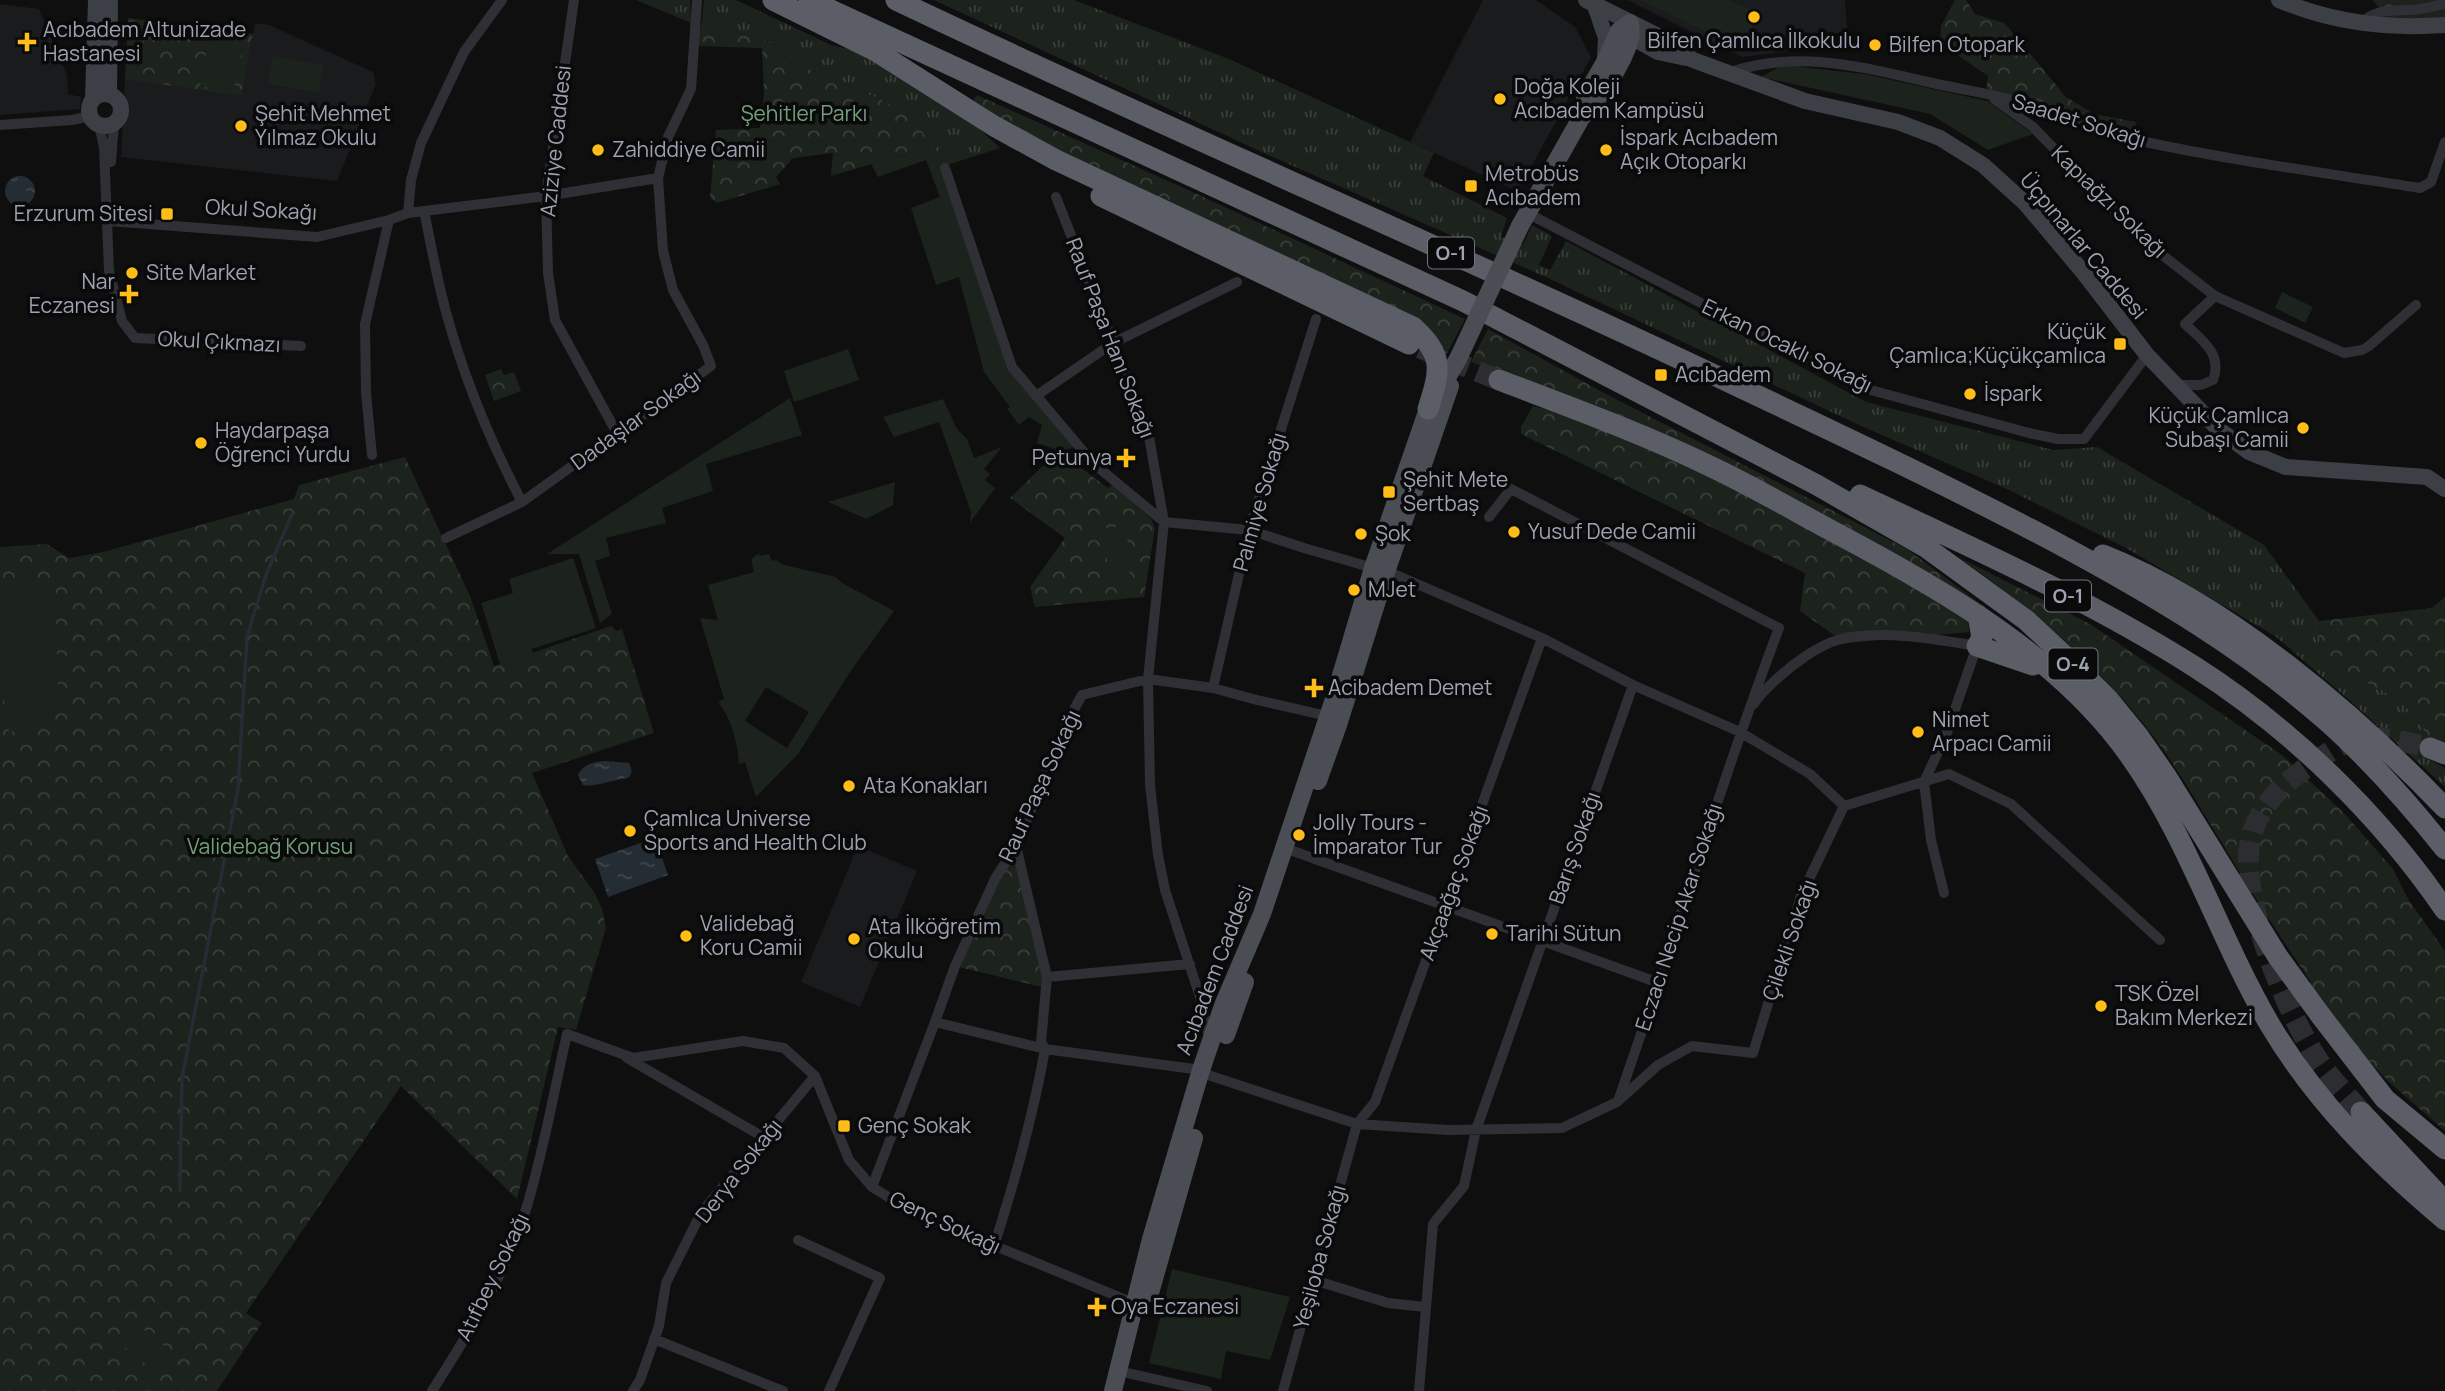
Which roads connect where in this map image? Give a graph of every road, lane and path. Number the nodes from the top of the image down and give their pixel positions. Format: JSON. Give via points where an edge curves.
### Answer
{"nodes":[{"id":1,"x":96,"y":0,"type":"edge"},
{"id":2,"x":110,"y":0,"type":"edge"},
{"id":3,"x":502,"y":0,"type":"edge"},
{"id":4,"x":574,"y":0,"type":"edge"},
{"id":5,"x":697,"y":0,"type":"edge"},
{"id":6,"x":773,"y":0,"type":"edge"},
{"id":7,"x":809,"y":0,"type":"edge"},
{"id":8,"x":895,"y":0,"type":"edge"},
{"id":9,"x":2279,"y":0,"type":"edge"},
{"id":10,"x":1591,"y":1,"type":"edge"},
{"id":11,"x":2445,"y":4,"type":"edge"},
{"id":12,"x":2388,"y":9,"type":"junction"},
{"id":13,"x":2359,"y":24,"type":"junction"},
{"id":14,"x":2445,"y":25,"type":"edge"},
{"id":15,"x":2383,"y":27,"type":"junction"},
{"id":16,"x":1627,"y":30,"type":"junction"},
{"id":17,"x":1658,"y":52,"type":"junction"},
{"id":18,"x":1693,"y":60,"type":"junction"},
{"id":19,"x":1611,"y":64,"type":"junction"},
{"id":20,"x":1727,"y":73,"type":"junction"},
{"id":21,"x":109,"y":95,"type":"junction"},
{"id":22,"x":1988,"y":96,"type":"junction"},
{"id":23,"x":99,"y":116,"type":"junction"},
{"id":24,"x":0,"y":125,"type":"edge"},
{"id":25,"x":994,"y":126,"type":"junction"},
{"id":26,"x":2445,"y":142,"type":"edge"},
{"id":27,"x":945,"y":168,"type":"dead end"},
{"id":28,"x":657,"y":178,"type":"junction"},
{"id":29,"x":546,"y":196,"type":"junction"},
{"id":30,"x":1056,"y":197,"type":"dead end"},
{"id":31,"x":424,"y":211,"type":"junction"},
{"id":32,"x":408,"y":213,"type":"junction"},
{"id":33,"x":1524,"y":219,"type":"junction"},
{"id":34,"x":390,"y":220,"type":"junction"},
{"id":35,"x":109,"y":221,"type":"junction"},
{"id":36,"x":1237,"y":282,"type":"dead end"},
{"id":37,"x":2216,"y":296,"type":"junction"},
{"id":38,"x":2416,"y":305,"type":"dead end"},
{"id":39,"x":1315,"y":319,"type":"dead end"},
{"id":40,"x":1113,"y":342,"type":"junction"},
{"id":41,"x":1409,"y":344,"type":"tunnel mouth"},
{"id":42,"x":301,"y":346,"type":"dead end"},
{"id":43,"x":2147,"y":355,"type":"junction"},
{"id":44,"x":1458,"y":359,"type":"junction"},
{"id":45,"x":1499,"y":380,"type":"tunnel mouth"},
{"id":46,"x":1620,"y":383,"type":"junction"},
{"id":47,"x":2176,"y":385,"type":"junction"},
{"id":48,"x":1036,"y":396,"type":"junction"},
{"id":49,"x":1428,"y":409,"type":"junction"},
{"id":50,"x":617,"y":433,"type":"junction"},
{"id":51,"x":372,"y":455,"type":"dead end"},
{"id":52,"x":2443,"y":483,"type":"edge"},
{"id":53,"x":522,"y":502,"type":"junction"},
{"id":54,"x":2003,"y":515,"type":"junction"},
{"id":55,"x":1489,"y":517,"type":"dead end"},
{"id":56,"x":1164,"y":522,"type":"junction"},
{"id":57,"x":1249,"y":530,"type":"junction"},
{"id":58,"x":446,"y":538,"type":"dead end"},
{"id":59,"x":1380,"y":570,"type":"junction"},
{"id":60,"x":1978,"y":615,"type":"junction"},
{"id":61,"x":1542,"y":638,"type":"junction"},
{"id":62,"x":1977,"y":646,"type":"junction"},
{"id":63,"x":2050,"y":671,"type":"junction"},
{"id":64,"x":1148,"y":679,"type":"junction"},
{"id":65,"x":1633,"y":685,"type":"junction"},
{"id":66,"x":1213,"y":688,"type":"junction"},
{"id":67,"x":1333,"y":720,"type":"junction"},
{"id":68,"x":1740,"y":732,"type":"junction"},
{"id":69,"x":1924,"y":782,"type":"junction"},
{"id":70,"x":1844,"y":806,"type":"junction"},
{"id":71,"x":2445,"y":808,"type":"edge"},
{"id":72,"x":1016,"y":846,"type":"junction"},
{"id":73,"x":2445,"y":849,"type":"edge"},
{"id":74,"x":1293,"y":851,"type":"junction"},
{"id":75,"x":1944,"y":892,"type":"dead end"},
{"id":76,"x":1446,"y":906,"type":"junction"},
{"id":77,"x":2445,"y":910,"type":"edge"},
{"id":78,"x":2161,"y":940,"type":"dead end"},
{"id":79,"x":1543,"y":941,"type":"junction"},
{"id":80,"x":1191,"y":964,"type":"junction"},
{"id":81,"x":1047,"y":977,"type":"junction"},
{"id":82,"x":1659,"y":983,"type":"junction"},
{"id":83,"x":1200,"y":997,"type":"junction"},
{"id":84,"x":1224,"y":1003,"type":"junction"},
{"id":85,"x":935,"y":1022,"type":"junction"},
{"id":86,"x":567,"y":1034,"type":"joint"},
{"id":87,"x":1211,"y":1045,"type":"junction"},
{"id":88,"x":1045,"y":1049,"type":"junction"},
{"id":89,"x":624,"y":1056,"type":"junction"},
{"id":90,"x":1206,"y":1073,"type":"junction"},
{"id":91,"x":815,"y":1076,"type":"junction"},
{"id":92,"x":1617,"y":1102,"type":"junction"},
{"id":93,"x":2361,"y":1112,"type":"tunnel mouth"},
{"id":94,"x":1357,"y":1124,"type":"junction"},
{"id":95,"x":1476,"y":1130,"type":"junction"},
{"id":96,"x":763,"y":1137,"type":"junction"},
{"id":97,"x":2445,"y":1149,"type":"edge"},
{"id":98,"x":872,"y":1187,"type":"junction"},
{"id":99,"x":2436,"y":1194,"type":"edge"},
{"id":100,"x":2445,"y":1220,"type":"edge"},
{"id":101,"x":798,"y":1240,"type":"dead end"},
{"id":102,"x":994,"y":1246,"type":"junction"},
{"id":103,"x":1314,"y":1280,"type":"junction"},
{"id":104,"x":1425,"y":1307,"type":"junction"},
{"id":105,"x":1140,"y":1308,"type":"junction"},
{"id":106,"x":654,"y":1339,"type":"junction"},
{"id":107,"x":1128,"y":1373,"type":"junction"},
{"id":108,"x":432,"y":1391,"type":"edge"},
{"id":109,"x":633,"y":1391,"type":"edge"},
{"id":110,"x":783,"y":1391,"type":"edge"},
{"id":111,"x":829,"y":1391,"type":"edge"},
{"id":112,"x":1113,"y":1391,"type":"edge"},
{"id":113,"x":1123,"y":1391,"type":"edge"},
{"id":114,"x":1207,"y":1391,"type":"edge"},
{"id":115,"x":1283,"y":1391,"type":"edge"},
{"id":116,"x":1419,"y":1391,"type":"edge"}],
"edges":[{"from":1,"to":23,"type":"street"},
{"from":2,"to":21,"type":"street"},
{"from":3,"to":32,"type":"street","via":[[464,51],[421,143]]},
{"from":4,"to":29,"type":"street","name":"Aziziye Caddesi"},
{"from":5,"to":28,"type":"street","name":"Dadaşlar Sokağı","via":[[691,89],[668,137]]},
{"from":6,"to":25,"type":"highway","via":[[874,50]]},
{"from":7,"to":46,"type":"highway","number":"O-1","via":[[1463,301]]},
{"from":8,"to":54,"type":"highway","number":"O-1","via":[[1517,282]]},
{"from":9,"to":13,"type":"street"},
{"from":10,"to":16,"type":"street"},
{"from":10,"to":19,"type":"street"},
{"from":11,"to":12,"type":"street"},
{"from":12,"to":13,"type":"street"},
{"from":12,"to":15,"type":"street","via":[[2377,18]]},
{"from":13,"to":15,"type":"street"},
{"from":14,"to":15,"type":"street"},
{"from":16,"to":17,"type":"street"},
{"from":16,"to":18,"type":"street","name":"Üçpınarlar Caddesi","via":[[1665,40]]},
{"from":16,"to":19,"type":"main road","name":"Acıbadem Caddesi"},
{"from":17,"to":18,"type":"street"},
{"from":17,"to":19,"type":"street","via":[[1635,54]]},
{"from":18,"to":20,"type":"street","name":"Üçpınarlar Caddesi"},
{"from":19,"to":33,"type":"main road","name":"Acıbadem Caddesi","via":[[1595,104],[1580,118]]},
{"from":20,"to":22,"type":"street","name":"Saadet Sokağı","via":[[1767,63],[1824,61]]},
{"from":20,"to":43,"type":"street","name":"Üçpınarlar Caddesi","via":[[1805,101],[1898,122],[1940,138],[1983,165],[2025,204]]},
{"from":21,"to":23,"type":"street","via":[[100,95]]},
{"from":21,"to":23,"type":"street","via":[[118,100],[121,110]]},
{"from":22,"to":26,"type":"street","name":"Saadet Sokağı","via":[[2036,106],[2141,141],[2420,188],[2431,182]]},
{"from":22,"to":37,"type":"street","name":"Kapıağzı Sokağı","via":[[2033,127],[2143,240]]},
{"from":23,"to":24,"type":"street"},
{"from":23,"to":35,"type":"street"},
{"from":25,"to":41,"type":"highway","via":[[1119,206]]},
{"from":25,"to":49,"type":"highway","via":[[1056,160],[1413,327],[1434,351],[1438,375]]},
{"from":27,"to":48,"type":"street","via":[[1012,367]]},
{"from":28,"to":29,"type":"street","name":"Okul Sokağı"},
{"from":28,"to":50,"type":"street","name":"Dadaşlar Sokağı","via":[[663,251],[673,290],[711,366]]},
{"from":29,"to":31,"type":"street","name":"Okul Sokağı"},
{"from":29,"to":50,"type":"street","name":"Aziziye Caddesi","via":[[548,273],[555,320]]},
{"from":30,"to":40,"type":"street","name":"Rauf Paşa Hanı Sokağı"},
{"from":31,"to":32,"type":"street","name":"Okul Sokağı"},
{"from":31,"to":53,"type":"street","via":[[446,312],[475,401]]},
{"from":32,"to":34,"type":"street","name":"Okul Sokağı"},
{"from":33,"to":43,"type":"street","name":"Erkan Ocaklı Sokağı","via":[[1867,389],[2029,433],[2084,439]]},
{"from":33,"to":44,"type":"main road","name":"Acıbadem Caddesi","bridge":true},
{"from":34,"to":35,"type":"street","name":"Okul Sokağı","via":[[317,237]]},
{"from":34,"to":51,"type":"street","via":[[365,324]]},
{"from":35,"to":42,"type":"street","name":"Okul Çıkmazı","via":[[109,271],[121,321],[135,338]]},
{"from":36,"to":40,"type":"street"},
{"from":37,"to":38,"type":"street","name":"Kapıağzı Sokağı","via":[[2344,353],[2370,346]]},
{"from":37,"to":47,"type":"street","via":[[2185,324],[2210,348],[2216,361],[2213,380]]},
{"from":39,"to":57,"type":"street","name":"Palmiye Sokağı"},
{"from":40,"to":48,"type":"street"},
{"from":40,"to":56,"type":"street","name":"Rauf Paşa Hanı Sokağı","via":[[1148,431]]},
{"from":43,"to":47,"type":"street","name":"Üçpınarlar Caddesi"},
{"from":44,"to":49,"type":"main road","name":"Acıbadem Caddesi"},
{"from":44,"to":59,"type":"main road","name":"Acıbadem Caddesi"},
{"from":45,"to":60,"type":"highway","via":[[1719,470],[1909,572]]},
{"from":46,"to":77,"type":"highway","number":"O-1","via":[[2008,565],[2197,668],[2304,751],[2354,799]]},
{"from":46,"to":97,"type":"highway","number":"O-4","via":[[1927,548],[2026,621],[2067,658],[2139,737],[2278,957],[2385,1099]]},
{"from":47,"to":52,"type":"street","name":"Üçpınarlar Caddesi","via":[[2218,429],[2249,452],[2286,467],[2407,474]]},
{"from":48,"to":56,"type":"street","via":[[1093,463]]},
{"from":49,"to":59,"type":"main road","name":"Acıbadem Caddesi"},
{"from":50,"to":53,"type":"street","name":"Dadaşlar Sokağı"},
{"from":53,"to":58,"type":"street","name":"Dadaşlar Sokağı"},
{"from":54,"to":71,"type":"highway","via":[[2136,568],[2211,612],[2351,717]]},
{"from":54,"to":73,"type":"highway","number":"O-1","via":[[2128,581],[2206,629],[2275,680],[2372,765]]},
{"from":55,"to":68,"type":"street","via":[[1511,489],[1779,628]]},
{"from":56,"to":57,"type":"street"},
{"from":56,"to":64,"type":"street","name":"Rauf Paşa Hanı Sokağı"},
{"from":57,"to":59,"type":"street"},
{"from":57,"to":66,"type":"street","name":"Palmiye Sokağı"},
{"from":59,"to":61,"type":"street"},
{"from":59,"to":67,"type":"main road","name":"Acıbadem Caddesi"},
{"from":60,"to":62,"type":"highway","via":[[1982,638]]},
{"from":60,"to":63,"type":"highway"},
{"from":61,"to":65,"type":"street"},
{"from":61,"to":76,"type":"street","name":"Akçaağaç Sokağı"},
{"from":62,"to":63,"type":"highway"},
{"from":62,"to":68,"type":"street","via":[[1875,636],[1836,640],[1794,663],[1765,690]]},
{"from":62,"to":69,"type":"street"},
{"from":63,"to":99,"type":"highway","via":[[2108,727],[2152,790],[2269,1024],[2302,1073],[2385,1168]]},
{"from":64,"to":66,"type":"street","name":"Rauf Paşa Sokağı"},
{"from":64,"to":72,"type":"street","name":"Rauf Paşa Sokağı","via":[[1083,695],[1068,720]]},
{"from":64,"to":80,"type":"street","name":"Rauf Paşa Hanı Sokağı","via":[[1150,785],[1158,855]]},
{"from":65,"to":68,"type":"street"},
{"from":65,"to":79,"type":"street","name":"Barış Sokağı"},
{"from":66,"to":67,"type":"street","name":"Rauf Paşa Sokağı"},
{"from":67,"to":74,"type":"main road","name":"Acıbadem Caddesi"},
{"from":67,"to":84,"type":"main road","name":"Acıbadem Caddesi"},
{"from":68,"to":70,"type":"street","via":[[1810,774]]},
{"from":68,"to":82,"type":"street","name":"Eczacı Necip Akar Sokağı"},
{"from":69,"to":70,"type":"street"},
{"from":69,"to":75,"type":"street"},
{"from":69,"to":78,"type":"street","via":[[1949,774],[2011,804]]},
{"from":70,"to":92,"type":"street","name":"Çilekli Sokağı","via":[[1801,896],[1753,1053],[1692,1046],[1658,1065]]},
{"from":72,"to":81,"type":"street"},
{"from":72,"to":85,"type":"street","name":"Rauf Paşa Sokağı","via":[[995,879],[955,965]]},
{"from":74,"to":76,"type":"street"},
{"from":74,"to":90,"type":"main road","name":"Acıbadem Caddesi"},
{"from":76,"to":79,"type":"street"},
{"from":76,"to":94,"type":"street","name":"Akçaağaç Sokağı","via":[[1375,1102]]},
{"from":79,"to":82,"type":"street"},
{"from":79,"to":95,"type":"street","name":"Barış Sokağı"},
{"from":80,"to":81,"type":"street"},
{"from":80,"to":83,"type":"street","name":"Rauf Paşa Hanı Sokağı"},
{"from":81,"to":88,"type":"street","via":[[1041,1042]]},
{"from":82,"to":92,"type":"street","name":"Eczacı Necip Akar Sokağı"},
{"from":83,"to":84,"type":"street"},
{"from":83,"to":87,"type":"street","name":"Rauf Paşa Hanı Sokağı"},
{"from":84,"to":87,"type":"main road","name":"Acıbadem Caddesi"},
{"from":85,"to":88,"type":"street"},
{"from":85,"to":98,"type":"street","name":"Rauf Paşa Sokağı"},
{"from":86,"to":89,"type":"street","name":"Genç Sokağı"},
{"from":86,"to":108,"type":"street","name":"Atıfbey Sokağı","via":[[527,1206],[477,1316]]},
{"from":87,"to":90,"type":"main road","name":"Acıbadem Caddesi"},
{"from":88,"to":90,"type":"street"},
{"from":88,"to":102,"type":"street","via":[[1036,1102]]},
{"from":89,"to":91,"type":"street","name":"Genç Sokağı","via":[[743,1041],[783,1048]]},
{"from":89,"to":96,"type":"street"},
{"from":90,"to":94,"type":"street"},
{"from":90,"to":105,"type":"main road","name":"Acıbadem Caddesi","via":[[1151,1239]]},
{"from":91,"to":96,"type":"street","name":"Derya Sokağı"},
{"from":91,"to":98,"type":"street","name":"Genç Sokağı","via":[[849,1160]]},
{"from":92,"to":95,"type":"street","via":[[1562,1128]]},
{"from":93,"to":99,"type":"highway"},
{"from":94,"to":95,"type":"street"},
{"from":94,"to":103,"type":"street","name":"Yeşiloba Sokağı"},
{"from":95,"to":104,"type":"street","name":"Barış Sokağı","via":[[1464,1186],[1433,1224]]},
{"from":96,"to":106,"type":"street","name":"Derya Sokağı","via":[[701,1213],[666,1283]]},
{"from":98,"to":102,"type":"street","name":"Genç Sokağı","via":[[913,1212]]},
{"from":99,"to":100,"type":"highway"},
{"from":101,"to":111,"type":"street","via":[[880,1278]]},
{"from":102,"to":105,"type":"street","name":"Genç Sokağı"},
{"from":103,"to":104,"type":"street","via":[[1388,1303]]},
{"from":103,"to":115,"type":"street","name":"Yeşiloba Sokağı"},
{"from":104,"to":116,"type":"street","name":"Barış Sokağı"},
{"from":105,"to":107,"type":"main road","name":"Acıbadem Caddesi"},
{"from":105,"to":112,"type":"main road","name":"Acıbadem Caddesi"},
{"from":106,"to":109,"type":"street","name":"Derya Sokağı"},
{"from":106,"to":110,"type":"street"},
{"from":107,"to":113,"type":"main road","name":"Acıbadem Caddesi"},
{"from":107,"to":114,"type":"street"}]}
